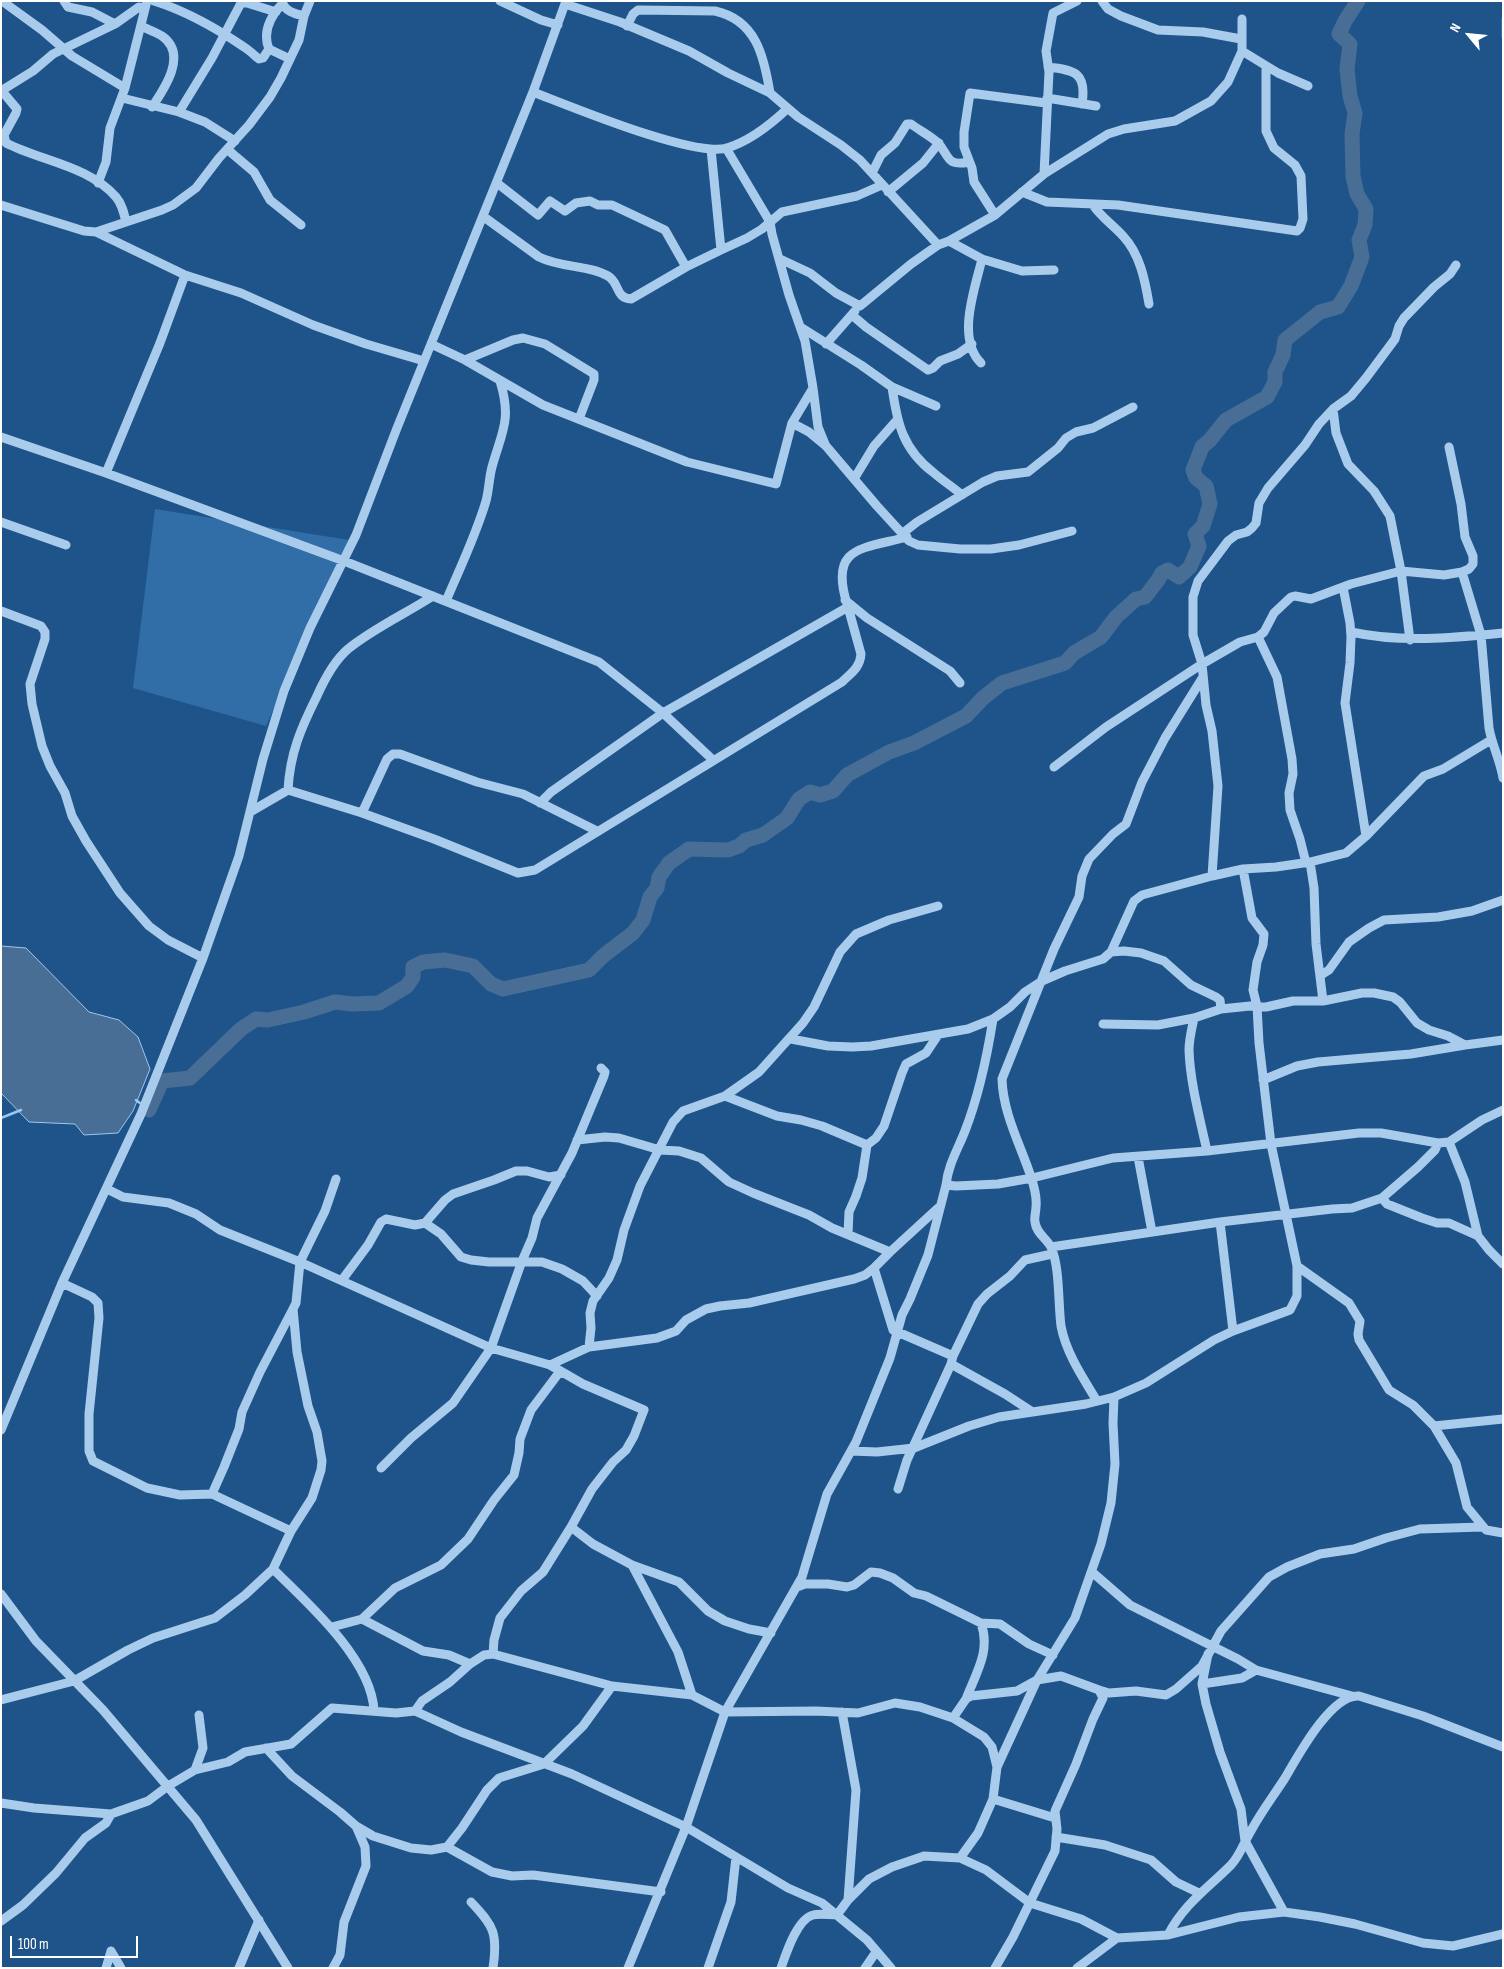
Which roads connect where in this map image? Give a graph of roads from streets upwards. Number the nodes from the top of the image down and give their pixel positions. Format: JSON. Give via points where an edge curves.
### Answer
{"nodes":[{"id":1,"x":64,"y":1,"type":"edge"},
{"id":2,"x":154,"y":1,"type":"edge"},
{"id":3,"x":310,"y":1,"type":"edge"},
{"id":4,"x":500,"y":1,"type":"edge"},
{"id":5,"x":1077,"y":1,"type":"edge"},
{"id":6,"x":1102,"y":1,"type":"edge"},
{"id":7,"x":2,"y":2,"type":"edge"},
{"id":8,"x":282,"y":3,"type":"edge"},
{"id":9,"x":566,"y":3,"type":"edge"},
{"id":10,"x":143,"y":5,"type":"edge"},
{"id":11,"x":276,"y":12,"type":"junction"},
{"id":12,"x":304,"y":16,"type":"junction"},
{"id":13,"x":1242,"y":19,"type":"dead end"},
{"id":14,"x":115,"y":24,"type":"junction"},
{"id":15,"x":558,"y":25,"type":"junction"},
{"id":16,"x":141,"y":26,"type":"junction"},
{"id":17,"x":627,"y":26,"type":"junction"},
{"id":18,"x":225,"y":34,"type":"junction"},
{"id":19,"x":1241,"y":39,"type":"junction"},
{"id":20,"x":269,"y":49,"type":"junction"},
{"id":21,"x":63,"y":50,"type":"junction"},
{"id":22,"x":1242,"y":51,"type":"junction"},
{"id":23,"x":290,"y":60,"type":"junction"},
{"id":24,"x":1266,"y":66,"type":"junction"},
{"id":25,"x":1048,"y":67,"type":"junction"},
{"id":26,"x":1308,"y":86,"type":"dead end"},
{"id":27,"x":125,"y":88,"type":"junction"},
{"id":28,"x":1,"y":90,"type":"edge"},
{"id":29,"x":534,"y":92,"type":"junction"},
{"id":30,"x":770,"y":93,"type":"junction"},
{"id":31,"x":122,"y":98,"type":"junction"},
{"id":32,"x":1046,"y":101,"type":"junction"},
{"id":33,"x":1082,"y":104,"type":"junction"},
{"id":34,"x":1096,"y":106,"type":"dead end"},
{"id":35,"x":152,"y":107,"type":"junction"},
{"id":36,"x":787,"y":109,"type":"junction"},
{"id":37,"x":179,"y":112,"type":"junction"},
{"id":38,"x":235,"y":141,"type":"junction"},
{"id":39,"x":939,"y":144,"type":"junction"},
{"id":40,"x":726,"y":148,"type":"junction"},
{"id":41,"x":711,"y":149,"type":"junction"},
{"id":42,"x":228,"y":150,"type":"junction"},
{"id":43,"x":969,"y":162,"type":"junction"},
{"id":44,"x":872,"y":174,"type":"junction"},
{"id":45,"x":1044,"y":174,"type":"junction"},
{"id":46,"x":98,"y":183,"type":"junction"},
{"id":47,"x":497,"y":183,"type":"junction"},
{"id":48,"x":882,"y":184,"type":"junction"},
{"id":49,"x":888,"y":192,"type":"junction"},
{"id":50,"x":1022,"y":192,"type":"junction"},
{"id":51,"x":1,"y":205,"type":"edge"},
{"id":52,"x":1093,"y":205,"type":"junction"},
{"id":53,"x":995,"y":215,"type":"junction"},
{"id":54,"x":484,"y":217,"type":"junction"},
{"id":55,"x":126,"y":222,"type":"junction"},
{"id":56,"x":770,"y":222,"type":"junction"},
{"id":57,"x":301,"y":225,"type":"dead end"},
{"id":58,"x":96,"y":232,"type":"junction"},
{"id":59,"x":949,"y":241,"type":"junction"},
{"id":60,"x":938,"y":245,"type":"junction"},
{"id":61,"x":721,"y":250,"type":"junction"},
{"id":62,"x":780,"y":259,"type":"junction"},
{"id":63,"x":982,"y":259,"type":"junction"},
{"id":64,"x":1456,"y":265,"type":"dead end"},
{"id":65,"x":686,"y":267,"type":"junction"},
{"id":66,"x":1054,"y":270,"type":"dead end"},
{"id":67,"x":185,"y":275,"type":"junction"},
{"id":68,"x":1149,"y":304,"type":"dead end"},
{"id":69,"x":860,"y":306,"type":"junction"},
{"id":70,"x":852,"y":315,"type":"junction"},
{"id":71,"x":802,"y":328,"type":"junction"},
{"id":72,"x":431,"y":344,"type":"junction"},
{"id":73,"x":826,"y":344,"type":"junction"},
{"id":74,"x":972,"y":344,"type":"junction"},
{"id":75,"x":465,"y":360,"type":"junction"},
{"id":76,"x":424,"y":361,"type":"junction"},
{"id":77,"x":981,"y":363,"type":"dead end"},
{"id":78,"x":500,"y":381,"type":"junction"},
{"id":79,"x":813,"y":388,"type":"junction"},
{"id":80,"x":892,"y":388,"type":"junction"},
{"id":81,"x":936,"y":406,"type":"dead end"},
{"id":82,"x":1133,"y":407,"type":"dead end"},
{"id":83,"x":1332,"y":409,"type":"junction"},
{"id":84,"x":579,"y":419,"type":"junction"},
{"id":85,"x":897,"y":420,"type":"junction"},
{"id":86,"x":792,"y":423,"type":"junction"},
{"id":87,"x":1,"y":437,"type":"edge"},
{"id":88,"x":826,"y":446,"type":"junction"},
{"id":89,"x":1448,"y":447,"type":"dead end"},
{"id":90,"x":106,"y":473,"type":"junction"},
{"id":91,"x":854,"y":479,"type":"junction"},
{"id":92,"x":962,"y":495,"type":"junction"},
{"id":93,"x":1,"y":522,"type":"edge"},
{"id":94,"x":1072,"y":531,"type":"dead end"},
{"id":95,"x":905,"y":535,"type":"junction"},
{"id":96,"x":66,"y":544,"type":"dead end"},
{"id":97,"x":344,"y":560,"type":"junction"},
{"id":98,"x":1402,"y":571,"type":"junction"},
{"id":99,"x":1462,"y":572,"type":"junction"},
{"id":100,"x":1343,"y":587,"type":"junction"},
{"id":101,"x":433,"y":596,"type":"junction"},
{"id":102,"x":446,"y":601,"type":"junction"},
{"id":103,"x":847,"y":603,"type":"junction"},
{"id":104,"x":1,"y":612,"type":"edge"},
{"id":105,"x":1351,"y":632,"type":"junction"},
{"id":106,"x":1503,"y":633,"type":"edge"},
{"id":107,"x":1481,"y":635,"type":"junction"},
{"id":108,"x":1258,"y":637,"type":"junction"},
{"id":109,"x":1410,"y":640,"type":"junction"},
{"id":110,"x":1202,"y":664,"type":"junction"},
{"id":111,"x":1203,"y":677,"type":"junction"},
{"id":112,"x":960,"y":683,"type":"dead end"},
{"id":113,"x":663,"y":713,"type":"junction"},
{"id":114,"x":1492,"y":740,"type":"junction"},
{"id":115,"x":713,"y":760,"type":"junction"},
{"id":116,"x":1054,"y":767,"type":"dead end"},
{"id":117,"x":1503,"y":778,"type":"edge"},
{"id":118,"x":288,"y":790,"type":"junction"},
{"id":119,"x":540,"y":803,"type":"junction"},
{"id":120,"x":250,"y":812,"type":"junction"},
{"id":121,"x":362,"y":813,"type":"junction"},
{"id":122,"x":597,"y":831,"type":"junction"},
{"id":123,"x":1366,"y":836,"type":"junction"},
{"id":124,"x":1308,"y":863,"type":"junction"},
{"id":125,"x":1243,"y":869,"type":"junction"},
{"id":126,"x":1212,"y":876,"type":"junction"},
{"id":127,"x":1503,"y":900,"type":"edge"},
{"id":128,"x":938,"y":906,"type":"dead end"},
{"id":129,"x":1111,"y":952,"type":"junction"},
{"id":130,"x":204,"y":958,"type":"junction"},
{"id":131,"x":1321,"y":975,"type":"junction"},
{"id":132,"x":1042,"y":981,"type":"junction"},
{"id":133,"x":1324,"y":1001,"type":"junction"},
{"id":134,"x":1257,"y":1006,"type":"junction"},
{"id":135,"x":1221,"y":1009,"type":"junction"},
{"id":136,"x":1194,"y":1018,"type":"junction"},
{"id":137,"x":993,"y":1019,"type":"junction"},
{"id":138,"x":1103,"y":1024,"type":"dead end"},
{"id":139,"x":938,"y":1035,"type":"junction"},
{"id":140,"x":792,"y":1038,"type":"junction"},
{"id":141,"x":1503,"y":1040,"type":"edge"},
{"id":142,"x":1465,"y":1045,"type":"junction"},
{"id":143,"x":601,"y":1068,"type":"dead end"},
{"id":144,"x":1264,"y":1080,"type":"junction"},
{"id":145,"x":725,"y":1096,"type":"junction"},
{"id":146,"x":1503,"y":1110,"type":"edge"},
{"id":147,"x":577,"y":1140,"type":"junction"},
{"id":148,"x":1449,"y":1142,"type":"junction"},
{"id":149,"x":1438,"y":1143,"type":"junction"},
{"id":150,"x":1271,"y":1144,"type":"junction"},
{"id":151,"x":867,"y":1145,"type":"junction"},
{"id":152,"x":660,"y":1150,"type":"junction"},
{"id":153,"x":1207,"y":1150,"type":"junction"},
{"id":154,"x":1138,"y":1157,"type":"junction"},
{"id":155,"x":561,"y":1175,"type":"junction"},
{"id":156,"x":1032,"y":1178,"type":"junction"},
{"id":157,"x":336,"y":1179,"type":"dead end"},
{"id":158,"x":946,"y":1185,"type":"junction"},
{"id":159,"x":107,"y":1189,"type":"junction"},
{"id":160,"x":1382,"y":1198,"type":"junction"},
{"id":161,"x":938,"y":1208,"type":"junction"},
{"id":162,"x":1286,"y":1215,"type":"junction"},
{"id":163,"x":1220,"y":1222,"type":"junction"},
{"id":164,"x":425,"y":1223,"type":"junction"},
{"id":165,"x":1152,"y":1232,"type":"junction"},
{"id":166,"x":848,"y":1234,"type":"junction"},
{"id":167,"x":1478,"y":1236,"type":"junction"},
{"id":168,"x":1052,"y":1250,"type":"junction"},
{"id":169,"x":890,"y":1252,"type":"junction"},
{"id":170,"x":522,"y":1261,"type":"junction"},
{"id":171,"x":300,"y":1262,"type":"junction"},
{"id":172,"x":1503,"y":1264,"type":"edge"},
{"id":173,"x":1297,"y":1266,"type":"junction"},
{"id":174,"x":874,"y":1268,"type":"junction"},
{"id":175,"x":342,"y":1280,"type":"junction"},
{"id":176,"x":62,"y":1283,"type":"junction"},
{"id":177,"x":597,"y":1296,"type":"junction"},
{"id":178,"x":293,"y":1309,"type":"junction"},
{"id":179,"x":1233,"y":1331,"type":"junction"},
{"id":180,"x":898,"y":1332,"type":"junction"},
{"id":181,"x":589,"y":1347,"type":"junction"},
{"id":182,"x":491,"y":1348,"type":"junction"},
{"id":183,"x":952,"y":1360,"type":"junction"},
{"id":184,"x":550,"y":1365,"type":"junction"},
{"id":185,"x":562,"y":1372,"type":"junction"},
{"id":186,"x":1114,"y":1396,"type":"junction"},
{"id":187,"x":1097,"y":1401,"type":"junction"},
{"id":188,"x":1031,"y":1411,"type":"junction"},
{"id":189,"x":1503,"y":1420,"type":"edge"},
{"id":190,"x":1434,"y":1426,"type":"junction"},
{"id":191,"x":1,"y":1430,"type":"edge"},
{"id":192,"x":914,"y":1448,"type":"junction"},
{"id":193,"x":851,"y":1451,"type":"junction"},
{"id":194,"x":381,"y":1468,"type":"dead end"},
{"id":195,"x":898,"y":1489,"type":"dead end"},
{"id":196,"x":212,"y":1494,"type":"junction"},
{"id":197,"x":1482,"y":1526,"type":"junction"},
{"id":198,"x":571,"y":1527,"type":"junction"},
{"id":199,"x":291,"y":1531,"type":"junction"},
{"id":200,"x":1503,"y":1533,"type":"edge"},
{"id":201,"x":632,"y":1565,"type":"junction"},
{"id":202,"x":273,"y":1569,"type":"junction"},
{"id":203,"x":1092,"y":1572,"type":"junction"},
{"id":204,"x":797,"y":1587,"type":"junction"},
{"id":205,"x":1,"y":1594,"type":"edge"},
{"id":206,"x":362,"y":1618,"type":"junction"},
{"id":207,"x":981,"y":1623,"type":"junction"},
{"id":208,"x":332,"y":1627,"type":"junction"},
{"id":209,"x":771,"y":1633,"type":"junction"},
{"id":210,"x":1210,"y":1650,"type":"junction"},
{"id":211,"x":493,"y":1654,"type":"junction"},
{"id":212,"x":1053,"y":1655,"type":"junction"},
{"id":213,"x":470,"y":1664,"type":"junction"},
{"id":214,"x":1256,"y":1670,"type":"junction"},
{"id":215,"x":1037,"y":1680,"type":"junction"},
{"id":216,"x":74,"y":1681,"type":"junction"},
{"id":217,"x":1202,"y":1684,"type":"junction"},
{"id":218,"x":612,"y":1686,"type":"junction"},
{"id":219,"x":1099,"y":1690,"type":"junction"},
{"id":220,"x":692,"y":1695,"type":"junction"},
{"id":221,"x":1352,"y":1696,"type":"junction"},
{"id":222,"x":966,"y":1699,"type":"junction"},
{"id":223,"x":1,"y":1700,"type":"edge"},
{"id":224,"x":374,"y":1711,"type":"junction"},
{"id":225,"x":415,"y":1711,"type":"junction"},
{"id":226,"x":725,"y":1712,"type":"junction"},
{"id":227,"x":842,"y":1712,"type":"junction"},
{"id":228,"x":199,"y":1716,"type":"dead end"},
{"id":229,"x":954,"y":1718,"type":"junction"},
{"id":230,"x":1503,"y":1747,"type":"edge"},
{"id":231,"x":266,"y":1748,"type":"junction"},
{"id":232,"x":544,"y":1764,"type":"junction"},
{"id":233,"x":996,"y":1767,"type":"junction"},
{"id":234,"x":195,"y":1770,"type":"junction"},
{"id":235,"x":168,"y":1786,"type":"junction"},
{"id":236,"x":993,"y":1799,"type":"junction"},
{"id":237,"x":1,"y":1803,"type":"edge"},
{"id":238,"x":111,"y":1814,"type":"junction"},
{"id":239,"x":1055,"y":1818,"type":"junction"},
{"id":240,"x":356,"y":1826,"type":"junction"},
{"id":241,"x":686,"y":1827,"type":"junction"},
{"id":242,"x":1056,"y":1837,"type":"junction"},
{"id":243,"x":1245,"y":1841,"type":"junction"},
{"id":244,"x":447,"y":1847,"type":"junction"},
{"id":245,"x":736,"y":1857,"type":"junction"},
{"id":246,"x":960,"y":1858,"type":"junction"},
{"id":247,"x":661,"y":1892,"type":"junction"},
{"id":248,"x":1199,"y":1893,"type":"junction"},
{"id":249,"x":848,"y":1900,"type":"junction"},
{"id":250,"x":470,"y":1902,"type":"dead end"},
{"id":251,"x":1030,"y":1903,"type":"junction"},
{"id":252,"x":1284,"y":1912,"type":"junction"},
{"id":253,"x":837,"y":1915,"type":"junction"},
{"id":254,"x":259,"y":1920,"type":"junction"},
{"id":255,"x":1,"y":1921,"type":"edge"},
{"id":256,"x":1503,"y":1934,"type":"edge"},
{"id":257,"x":1168,"y":1935,"type":"junction"},
{"id":258,"x":1117,"y":1938,"type":"junction"},
{"id":259,"x":876,"y":1952,"type":"junction"},
{"id":260,"x":106,"y":1968,"type":"edge"},
{"id":261,"x":120,"y":1968,"type":"edge"},
{"id":262,"x":239,"y":1968,"type":"edge"},
{"id":263,"x":288,"y":1968,"type":"edge"},
{"id":264,"x":333,"y":1968,"type":"edge"},
{"id":265,"x":492,"y":1968,"type":"edge"},
{"id":266,"x":628,"y":1968,"type":"edge"},
{"id":267,"x":708,"y":1968,"type":"edge"},
{"id":268,"x":781,"y":1968,"type":"edge"},
{"id":269,"x":865,"y":1968,"type":"edge"},
{"id":270,"x":891,"y":1968,"type":"edge"},
{"id":271,"x":994,"y":1968,"type":"edge"},
{"id":272,"x":1077,"y":1968,"type":"edge"}],
"edges":[{"from":1,"to":14,"type":"street","via":[[68,7],[92,12]]},
{"from":2,"to":18,"type":"street"},
{"from":3,"to":12,"type":"street"},
{"from":4,"to":15,"type":"street"},
{"from":5,"to":25,"type":"street","via":[[1053,13],[1046,51]]},
{"from":6,"to":19,"type":"street","via":[[1108,9],[1121,16],[1158,30],[1203,32]]},
{"from":7,"to":21,"type":"street","via":[[42,30]]},
{"from":8,"to":11,"type":"street"},
{"from":8,"to":12,"type":"street","via":[[288,11]]},
{"from":9,"to":15,"type":"street"},
{"from":9,"to":17,"type":"street"},
{"from":10,"to":14,"type":"street"},
{"from":10,"to":16,"type":"street"},
{"from":11,"to":18,"type":"street","via":[[241,3]]},
{"from":11,"to":20,"type":"street","via":[[266,33]]},
{"from":12,"to":23,"type":"street","via":[[299,40]]},
{"from":13,"to":19,"type":"street"},
{"from":14,"to":21,"type":"street"},
{"from":15,"to":29,"type":"street"},
{"from":16,"to":27,"type":"street"},
{"from":16,"to":35,"type":"street","via":[[164,38],[173,54],[169,78]]},
{"from":17,"to":30,"type":"street","via":[[689,51]]},
{"from":17,"to":30,"type":"street","via":[[632,14],[638,10],[726,13],[746,29],[759,46]]},
{"from":18,"to":20,"type":"street","via":[[259,59]]},
{"from":18,"to":37,"type":"street"},
{"from":19,"to":22,"type":"street"},
{"from":20,"to":23,"type":"street"},
{"from":21,"to":27,"type":"street"},
{"from":21,"to":28,"type":"street"},
{"from":22,"to":24,"type":"street"},
{"from":22,"to":45,"type":"street","via":[[1224,88],[1195,111],[1176,121],[1124,128],[1108,134]]},
{"from":23,"to":38,"type":"street","via":[[260,112]]},
{"from":24,"to":26,"type":"street"},
{"from":24,"to":52,"type":"street","via":[[1266,131],[1274,148],[1295,164],[1301,176],[1303,219],[1300,228],[1118,205]]},
{"from":25,"to":32,"type":"street"},
{"from":25,"to":33,"type":"street","via":[[1075,72],[1081,79]]},
{"from":27,"to":31,"type":"street"},
{"from":28,"to":46,"type":"street","via":[[17,109],[4,135],[6,143]]},
{"from":29,"to":41,"type":"street","via":[[677,143]]},
{"from":29,"to":47,"type":"street"},
{"from":30,"to":36,"type":"street"},
{"from":31,"to":35,"type":"street"},
{"from":31,"to":46,"type":"street","via":[[110,128],[106,162]]},
{"from":32,"to":33,"type":"street"},
{"from":32,"to":43,"type":"street","via":[[970,93],[964,132]]},
{"from":32,"to":45,"type":"street"},
{"from":33,"to":34,"type":"street"},
{"from":35,"to":37,"type":"street"},
{"from":36,"to":40,"type":"street","via":[[762,130]]},
{"from":36,"to":44,"type":"street","via":[[841,144]]},
{"from":37,"to":38,"type":"street","via":[[216,127]]},
{"from":38,"to":42,"type":"street"},
{"from":39,"to":43,"type":"street","via":[[947,159],[960,164]]},
{"from":39,"to":44,"type":"street","via":[[907,124],[895,143],[882,155]]},
{"from":39,"to":49,"type":"street","via":[[923,163]]},
{"from":40,"to":41,"type":"street"},
{"from":40,"to":56,"type":"street"},
{"from":41,"to":61,"type":"street"},
{"from":42,"to":55,"type":"street","via":[[184,198],[162,210]]},
{"from":42,"to":57,"type":"street","via":[[254,172],[270,200]]},
{"from":43,"to":53,"type":"street","via":[[974,182]]},
{"from":44,"to":48,"type":"street"},
{"from":45,"to":50,"type":"street"},
{"from":46,"to":55,"type":"street","via":[[117,198]]},
{"from":47,"to":54,"type":"street"},
{"from":47,"to":65,"type":"street","via":[[538,215],[550,202],[565,210],[576,203],[590,201],[598,205],[612,205],[650,221],[668,233]]},
{"from":48,"to":49,"type":"street"},
{"from":48,"to":56,"type":"street","via":[[857,196],[787,210]]},
{"from":49,"to":60,"type":"street"},
{"from":50,"to":52,"type":"street","via":[[1047,202]]},
{"from":50,"to":53,"type":"street"},
{"from":51,"to":58,"type":"street"},
{"from":52,"to":68,"type":"street","via":[[1125,238],[1138,260]]},
{"from":53,"to":59,"type":"street"},
{"from":54,"to":65,"type":"street","via":[[548,262],[605,274],[615,282],[618,294],[626,299],[649,290]]},
{"from":54,"to":72,"type":"street"},
{"from":55,"to":58,"type":"street"},
{"from":56,"to":61,"type":"street"},
{"from":56,"to":62,"type":"street"},
{"from":58,"to":67,"type":"street"},
{"from":59,"to":60,"type":"street"},
{"from":59,"to":63,"type":"street"},
{"from":60,"to":69,"type":"street"},
{"from":61,"to":65,"type":"street"},
{"from":62,"to":69,"type":"street","via":[[810,273]]},
{"from":62,"to":71,"type":"street"},
{"from":63,"to":66,"type":"street","via":[[1022,271]]},
{"from":63,"to":74,"type":"street","via":[[968,321]]},
{"from":64,"to":83,"type":"street","via":[[1404,318],[1392,343],[1356,390]]},
{"from":67,"to":76,"type":"street","via":[[241,294],[313,325]]},
{"from":67,"to":90,"type":"street"},
{"from":69,"to":70,"type":"street"},
{"from":70,"to":73,"type":"street"},
{"from":70,"to":74,"type":"street","via":[[928,370]]},
{"from":71,"to":73,"type":"street"},
{"from":71,"to":79,"type":"street"},
{"from":72,"to":75,"type":"street"},
{"from":72,"to":76,"type":"street"},
{"from":73,"to":80,"type":"street"},
{"from":74,"to":77,"type":"street","via":[[975,357]]},
{"from":75,"to":78,"type":"street"},
{"from":75,"to":84,"type":"street","via":[[513,340],[523,338],[545,344],[594,374]]},
{"from":76,"to":97,"type":"street"},
{"from":78,"to":84,"type":"street","via":[[543,405]]},
{"from":78,"to":102,"type":"street","via":[[506,425],[485,502]]},
{"from":79,"to":86,"type":"street"},
{"from":79,"to":88,"type":"street","via":[[818,427]]},
{"from":80,"to":81,"type":"street"},
{"from":80,"to":85,"type":"street"},
{"from":82,"to":92,"type":"street","via":[[1066,438],[1028,472],[997,476]]},
{"from":83,"to":98,"type":"street","via":[[1336,433],[1348,464],[1374,491],[1390,516]]},
{"from":83,"to":110,"type":"street","via":[[1268,488],[1259,503],[1252,528],[1228,542],[1198,582],[1193,597],[1193,635]]},
{"from":84,"to":86,"type":"street","via":[[687,462],[776,484]]},
{"from":85,"to":91,"type":"street","via":[[880,438]]},
{"from":85,"to":92,"type":"street","via":[[905,439],[922,462]]},
{"from":86,"to":88,"type":"street"},
{"from":87,"to":90,"type":"street"},
{"from":88,"to":91,"type":"street"},
{"from":89,"to":99,"type":"street","via":[[1465,537],[1473,556],[1473,564]]},
{"from":90,"to":97,"type":"street"},
{"from":91,"to":95,"type":"street"},
{"from":92,"to":95,"type":"street","via":[[917,522]]},
{"from":93,"to":96,"type":"street"},
{"from":94,"to":95,"type":"street","via":[[991,549],[918,545]]},
{"from":95,"to":103,"type":"street","via":[[849,555],[844,561],[841,579]]},
{"from":97,"to":101,"type":"street"},
{"from":97,"to":120,"type":"street","via":[[310,628],[284,691]]},
{"from":98,"to":99,"type":"street","via":[[1444,575]]},
{"from":98,"to":100,"type":"street"},
{"from":98,"to":109,"type":"street"},
{"from":99,"to":107,"type":"street"},
{"from":100,"to":105,"type":"street"},
{"from":100,"to":108,"type":"street","via":[[1311,599],[1291,597],[1274,613]]},
{"from":101,"to":102,"type":"street"},
{"from":101,"to":118,"type":"street","via":[[361,639],[337,660],[302,727],[289,768]]},
{"from":102,"to":113,"type":"street","via":[[599,662]]},
{"from":103,"to":112,"type":"street","via":[[950,671]]},
{"from":103,"to":113,"type":"street"},
{"from":103,"to":115,"type":"street","via":[[861,654],[858,668],[842,682]]},
{"from":104,"to":130,"type":"street","via":[[41,626],[45,632],[30,684],[32,704],[42,746],[86,841],[120,893],[149,926]]},
{"from":105,"to":109,"type":"street"},
{"from":105,"to":123,"type":"street","via":[[1345,703]]},
{"from":106,"to":107,"type":"street"},
{"from":107,"to":109,"type":"street"},
{"from":107,"to":114,"type":"street"},
{"from":108,"to":110,"type":"street","via":[[1240,642]]},
{"from":108,"to":124,"type":"street","via":[[1277,677],[1292,759],[1290,810]]},
{"from":110,"to":111,"type":"street"},
{"from":110,"to":116,"type":"street","via":[[1106,727]]},
{"from":111,"to":126,"type":"street","via":[[1218,786]]},
{"from":111,"to":132,"type":"street","via":[[1165,738],[1142,782],[1126,824],[1089,859],[1079,896]]},
{"from":113,"to":115,"type":"street"},
{"from":113,"to":119,"type":"street"},
{"from":114,"to":117,"type":"street"},
{"from":114,"to":123,"type":"street","via":[[1443,769],[1424,776]]},
{"from":115,"to":122,"type":"street"},
{"from":118,"to":120,"type":"street"},
{"from":118,"to":121,"type":"street"},
{"from":119,"to":121,"type":"street","via":[[523,794],[393,754],[387,759]]},
{"from":119,"to":122,"type":"street"},
{"from":120,"to":130,"type":"street","via":[[232,880]]},
{"from":121,"to":122,"type":"street","via":[[518,873],[535,870]]},
{"from":123,"to":124,"type":"street","via":[[1346,853]]},
{"from":124,"to":125,"type":"street"},
{"from":124,"to":131,"type":"street","via":[[1314,888]]},
{"from":125,"to":126,"type":"street"},
{"from":125,"to":134,"type":"street","via":[[1252,918],[1264,934],[1253,990]]},
{"from":126,"to":129,"type":"street","via":[[1142,895],[1134,901]]},
{"from":127,"to":131,"type":"street","via":[[1472,911],[1438,917],[1384,920],[1349,942],[1329,970]]},
{"from":128,"to":140,"type":"street","via":[[889,920],[856,934],[840,952],[814,1007]]},
{"from":129,"to":132,"type":"street","via":[[1103,959]]},
{"from":129,"to":135,"type":"street","via":[[1124,950],[1157,957],[1191,984],[1220,1000]]},
{"from":130,"to":159,"type":"street"},
{"from":131,"to":133,"type":"street"},
{"from":132,"to":137,"type":"street"},
{"from":132,"to":156,"type":"street","via":[[1002,1080],[1011,1123]]},
{"from":133,"to":134,"type":"street"},
{"from":133,"to":142,"type":"street","via":[[1362,993],[1384,994],[1400,1002],[1417,1023]]},
{"from":134,"to":135,"type":"street"},
{"from":134,"to":144,"type":"street"},
{"from":135,"to":136,"type":"street"},
{"from":136,"to":138,"type":"street","via":[[1158,1025]]},
{"from":136,"to":153,"type":"street","via":[[1189,1049]]},
{"from":137,"to":139,"type":"street","via":[[968,1029]]},
{"from":137,"to":158,"type":"street","via":[[982,1081],[947,1174]]},
{"from":139,"to":140,"type":"street","via":[[852,1047],[828,1046]]},
{"from":139,"to":151,"type":"street","via":[[926,1053],[906,1064],[884,1126]]},
{"from":140,"to":145,"type":"street","via":[[759,1072]]},
{"from":141,"to":142,"type":"street"},
{"from":142,"to":144,"type":"street","via":[[1411,1054],[1318,1062],[1298,1066]]},
{"from":143,"to":147,"type":"street","via":[[604,1076]]},
{"from":144,"to":150,"type":"street"},
{"from":145,"to":151,"type":"street","via":[[777,1116],[822,1126]]},
{"from":145,"to":152,"type":"street","via":[[683,1111],[673,1122]]},
{"from":146,"to":148,"type":"street"},
{"from":147,"to":152,"type":"street","via":[[619,1138]]},
{"from":147,"to":155,"type":"street"},
{"from":148,"to":149,"type":"street"},
{"from":148,"to":167,"type":"street","via":[[1465,1182]]},
{"from":149,"to":150,"type":"street","via":[[1381,1133],[1359,1133]]},
{"from":149,"to":160,"type":"street","via":[[1418,1167]]},
{"from":150,"to":153,"type":"street"},
{"from":150,"to":162,"type":"street"},
{"from":151,"to":166,"type":"street","via":[[862,1178],[849,1212]]},
{"from":152,"to":166,"type":"street","via":[[679,1151],[701,1158],[729,1182]]},
{"from":152,"to":177,"type":"street","via":[[640,1186],[609,1278]]},
{"from":153,"to":154,"type":"street"},
{"from":154,"to":156,"type":"street","via":[[1113,1158]]},
{"from":154,"to":165,"type":"street"},
{"from":155,"to":164,"type":"street","via":[[549,1177],[516,1171],[453,1194]]},
{"from":155,"to":170,"type":"street","via":[[542,1206]]},
{"from":156,"to":158,"type":"street","via":[[974,1186]]},
{"from":156,"to":168,"type":"street","via":[[1036,1229]]},
{"from":157,"to":171,"type":"street"},
{"from":158,"to":161,"type":"street"},
{"from":159,"to":171,"type":"street","via":[[123,1197],[169,1203],[196,1214],[220,1230]]},
{"from":159,"to":176,"type":"street"},
{"from":160,"to":162,"type":"street","via":[[1352,1208]]},
{"from":160,"to":167,"type":"street","via":[[1387,1204],[1422,1218],[1449,1223]]},
{"from":161,"to":169,"type":"street"},
{"from":161,"to":180,"type":"street","via":[[928,1255]]},
{"from":162,"to":163,"type":"street"},
{"from":162,"to":173,"type":"street"},
{"from":163,"to":165,"type":"street"},
{"from":163,"to":179,"type":"street"},
{"from":164,"to":170,"type":"street","via":[[441,1234],[461,1257],[489,1262]]},
{"from":164,"to":175,"type":"street","via":[[415,1225],[386,1219]]},
{"from":165,"to":168,"type":"street"},
{"from":166,"to":169,"type":"street"},
{"from":167,"to":172,"type":"street"},
{"from":168,"to":183,"type":"street","via":[[1025,1260],[987,1294],[978,1304]]},
{"from":168,"to":187,"type":"street","via":[[1062,1328],[1078,1369]]},
{"from":169,"to":174,"type":"street"},
{"from":170,"to":177,"type":"street","via":[[542,1262],[562,1269],[583,1281]]},
{"from":170,"to":182,"type":"street"},
{"from":171,"to":175,"type":"street"},
{"from":171,"to":178,"type":"street"},
{"from":173,"to":179,"type":"street","via":[[1298,1296],[1290,1310]]},
{"from":173,"to":190,"type":"street","via":[[1349,1303],[1360,1321],[1359,1340],[1383,1383]]},
{"from":174,"to":180,"type":"street","via":[[891,1327]]},
{"from":174,"to":181,"type":"street","via":[[865,1276],[854,1279],[750,1303],[706,1309],[686,1320],[676,1331],[657,1338]]},
{"from":175,"to":182,"type":"street"},
{"from":176,"to":191,"type":"street"},
{"from":176,"to":196,"type":"street","via":[[98,1303],[89,1414],[89,1451],[93,1461],[147,1488],[180,1495]]},
{"from":177,"to":181,"type":"street","via":[[590,1314]]},
{"from":178,"to":196,"type":"street","via":[[242,1412],[239,1429]]},
{"from":178,"to":199,"type":"street","via":[[297,1352],[322,1461],[312,1498]]},
{"from":179,"to":186,"type":"street","via":[[1146,1384]]},
{"from":180,"to":183,"type":"street"},
{"from":180,"to":193,"type":"street"},
{"from":181,"to":184,"type":"street"},
{"from":182,"to":184,"type":"street"},
{"from":182,"to":194,"type":"street","via":[[453,1402]]},
{"from":183,"to":188,"type":"street"},
{"from":183,"to":192,"type":"street"},
{"from":184,"to":185,"type":"street"},
{"from":185,"to":198,"type":"street","via":[[644,1410],[626,1450],[592,1490]]},
{"from":185,"to":206,"type":"street","via":[[531,1410],[520,1439],[514,1475],[468,1539],[441,1565],[395,1588]]},
{"from":186,"to":187,"type":"street"},
{"from":186,"to":203,"type":"street","via":[[1115,1464],[1111,1503]]},
{"from":187,"to":188,"type":"street"},
{"from":188,"to":192,"type":"street","via":[[969,1426]]},
{"from":189,"to":190,"type":"street"},
{"from":190,"to":197,"type":"street","via":[[1456,1463],[1467,1507]]},
{"from":192,"to":193,"type":"street"},
{"from":192,"to":195,"type":"street"},
{"from":193,"to":204,"type":"street","via":[[828,1494]]},
{"from":196,"to":199,"type":"street"},
{"from":197,"to":200,"type":"street","via":[[1486,1530]]},
{"from":197,"to":210,"type":"street","via":[[1420,1529],[1354,1549],[1320,1554],[1286,1567],[1269,1577],[1221,1631]]},
{"from":198,"to":201,"type":"street","via":[[593,1544]]},
{"from":198,"to":211,"type":"street","via":[[543,1572],[521,1591],[500,1618]]},
{"from":199,"to":202,"type":"street"},
{"from":201,"to":209,"type":"street","via":[[679,1582],[708,1611],[725,1621]]},
{"from":201,"to":220,"type":"street","via":[[678,1652]]},
{"from":202,"to":208,"type":"street"},
{"from":202,"to":216,"type":"street","via":[[215,1618],[153,1638]]},
{"from":203,"to":210,"type":"street","via":[[1130,1606]]},
{"from":203,"to":212,"type":"street","via":[[1075,1618]]},
{"from":204,"to":207,"type":"street","via":[[805,1584],[847,1587],[871,1572],[880,1572],[914,1593]]},
{"from":204,"to":209,"type":"street"},
{"from":205,"to":216,"type":"street","via":[[36,1641]]},
{"from":206,"to":208,"type":"street"},
{"from":206,"to":213,"type":"street","via":[[422,1651],[449,1655]]},
{"from":207,"to":212,"type":"street","via":[[1000,1624]]},
{"from":207,"to":222,"type":"street","via":[[986,1636],[985,1651]]},
{"from":208,"to":224,"type":"street","via":[[365,1677],[374,1698]]},
{"from":209,"to":226,"type":"street"},
{"from":210,"to":214,"type":"street"},
{"from":210,"to":217,"type":"street"},
{"from":210,"to":219,"type":"street","via":[[1202,1666],[1166,1695],[1136,1690],[1109,1693]]},
{"from":211,"to":213,"type":"street","via":[[484,1655]]},
{"from":211,"to":218,"type":"street"},
{"from":212,"to":215,"type":"street"},
{"from":213,"to":225,"type":"street","via":[[422,1701]]},
{"from":214,"to":217,"type":"street","via":[[1242,1678]]},
{"from":214,"to":221,"type":"street"},
{"from":215,"to":219,"type":"street","via":[[1061,1676]]},
{"from":215,"to":222,"type":"street","via":[[1017,1692]]},
{"from":215,"to":233,"type":"street"},
{"from":216,"to":223,"type":"street"},
{"from":216,"to":235,"type":"street"},
{"from":217,"to":243,"type":"street","via":[[1220,1752],[1241,1809]]},
{"from":218,"to":220,"type":"street"},
{"from":218,"to":232,"type":"street","via":[[583,1726]]},
{"from":219,"to":239,"type":"street","via":[[1102,1698],[1054,1811]]},
{"from":220,"to":226,"type":"street"},
{"from":221,"to":230,"type":"street","via":[[1422,1716]]},
{"from":221,"to":243,"type":"street","via":[[1332,1710],[1311,1734]]},
{"from":222,"to":229,"type":"street"},
{"from":224,"to":225,"type":"street"},
{"from":224,"to":231,"type":"street","via":[[332,1708],[291,1744]]},
{"from":225,"to":232,"type":"street"},
{"from":226,"to":227,"type":"street"},
{"from":226,"to":241,"type":"street"},
{"from":227,"to":229,"type":"street","via":[[858,1713],[894,1703]]},
{"from":227,"to":249,"type":"street","via":[[856,1790]]},
{"from":228,"to":234,"type":"street","via":[[203,1748]]},
{"from":229,"to":233,"type":"street","via":[[984,1737],[992,1747]]},
{"from":231,"to":234,"type":"street"},
{"from":231,"to":240,"type":"street","via":[[292,1776]]},
{"from":232,"to":241,"type":"street"},
{"from":232,"to":244,"type":"street","via":[[499,1778]]},
{"from":233,"to":236,"type":"street"},
{"from":234,"to":235,"type":"street"},
{"from":235,"to":238,"type":"street","via":[[148,1801]]},
{"from":235,"to":254,"type":"street","via":[[196,1820]]},
{"from":236,"to":239,"type":"street"},
{"from":236,"to":246,"type":"street","via":[[978,1833]]},
{"from":237,"to":238,"type":"street"},
{"from":238,"to":255,"type":"street","via":[[106,1823],[85,1838],[56,1873]]},
{"from":239,"to":242,"type":"street"},
{"from":240,"to":244,"type":"street","via":[[373,1836],[411,1848],[431,1850]]},
{"from":240,"to":264,"type":"street","via":[[365,1847],[366,1866],[344,1922],[340,1955]]},
{"from":241,"to":245,"type":"street"},
{"from":241,"to":247,"type":"street"},
{"from":242,"to":248,"type":"street","via":[[1105,1845],[1151,1860],[1176,1882]]},
{"from":242,"to":251,"type":"street","via":[[1055,1851]]},
{"from":243,"to":248,"type":"street","via":[[1232,1864]]},
{"from":243,"to":252,"type":"street"},
{"from":244,"to":247,"type":"street","via":[[492,1872]]},
{"from":245,"to":253,"type":"street","via":[[788,1888],[822,1902]]},
{"from":245,"to":267,"type":"street","via":[[731,1902]]},
{"from":246,"to":249,"type":"street","via":[[924,1856],[892,1867],[870,1879]]},
{"from":246,"to":251,"type":"street","via":[[986,1870]]},
{"from":247,"to":266,"type":"street"},
{"from":248,"to":257,"type":"street","via":[[1183,1910]]},
{"from":249,"to":253,"type":"street"},
{"from":250,"to":265,"type":"street","via":[[491,1925],[494,1933]]},
{"from":251,"to":258,"type":"street","via":[[1081,1919]]},
{"from":251,"to":271,"type":"street"},
{"from":252,"to":256,"type":"street","via":[[1355,1924],[1423,1943],[1453,1946]]},
{"from":252,"to":257,"type":"street","via":[[1239,1917]]},
{"from":253,"to":259,"type":"street","via":[[867,1940]]},
{"from":253,"to":268,"type":"street","via":[[813,1915],[806,1919],[792,1940]]},
{"from":254,"to":262,"type":"street"},
{"from":254,"to":263,"type":"street"},
{"from":257,"to":258,"type":"street"},
{"from":258,"to":272,"type":"street"},
{"from":259,"to":269,"type":"street"},
{"from":259,"to":270,"type":"street"},
{"from":260,"to":261,"type":"street","via":[[111,1950]]}]}
